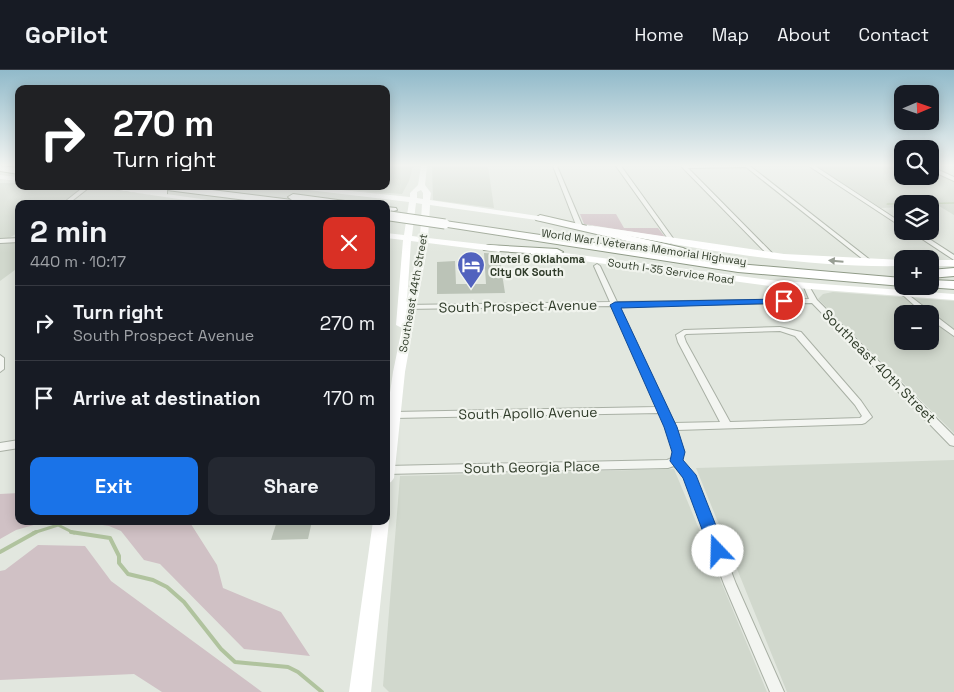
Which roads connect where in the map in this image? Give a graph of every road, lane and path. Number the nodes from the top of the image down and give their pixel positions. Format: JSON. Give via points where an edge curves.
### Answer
{"nodes":[{"id":1,"x":166,"y":195,"type":"edge"},
{"id":2,"x":176,"y":195,"type":"edge"},
{"id":3,"x":230,"y":195,"type":"edge"},
{"id":4,"x":273,"y":195,"type":"edge"},
{"id":5,"x":367,"y":195,"type":"edge"},
{"id":6,"x":427,"y":195,"type":"edge"},
{"id":7,"x":567,"y":195,"type":"edge"},
{"id":8,"x":639,"y":195,"type":"edge"},
{"id":9,"x":711,"y":195,"type":"edge"},
{"id":10,"x":783,"y":195,"type":"edge"},
{"id":11,"x":857,"y":195,"type":"edge"},
{"id":12,"x":413,"y":197,"type":"junction"},
{"id":13,"x":208,"y":200,"type":"edge"},
{"id":14,"x":209,"y":200,"type":"edge"},
{"id":15,"x":271,"y":200,"type":"edge"},
{"id":16,"x":313,"y":200,"type":"edge"},
{"id":17,"x":427,"y":202,"type":"junction"},
{"id":18,"x":390,"y":213,"type":"edge"},
{"id":19,"x":540,"y":218,"type":"junction"},
{"id":20,"x":894,"y":219,"type":"edge"},
{"id":21,"x":445,"y":222,"type":"junction"},
{"id":22,"x":579,"y":225,"type":"junction"},
{"id":23,"x":390,"y":236,"type":"edge"},
{"id":24,"x":15,"y":238,"type":"edge"},
{"id":25,"x":407,"y":239,"type":"junction"},
{"id":26,"x":11,"y":240,"type":"junction"},
{"id":27,"x":15,"y":240,"type":"edge"},
{"id":28,"x":927,"y":240,"type":"edge"},
{"id":29,"x":0,"y":241,"type":"edge"},
{"id":30,"x":673,"y":242,"type":"junction"},
{"id":31,"x":423,"y":244,"type":"junction"},
{"id":32,"x":488,"y":248,"type":"junction"},
{"id":33,"x":771,"y":255,"type":"junction"},
{"id":34,"x":954,"y":258,"type":"edge"},
{"id":35,"x":732,"y":260,"type":"junction"},
{"id":36,"x":871,"y":263,"type":"junction"},
{"id":37,"x":894,"y":263,"type":"edge"},
{"id":38,"x":939,"y":263,"type":"edge"},
{"id":39,"x":954,"y":263,"type":"edge"},
{"id":40,"x":597,"y":266,"type":"dead end"},
{"id":41,"x":755,"y":270,"type":"junction"},
{"id":42,"x":954,"y":272,"type":"edge"},
{"id":43,"x":894,"y":273,"type":"edge"},
{"id":44,"x":939,"y":277,"type":"edge"},
{"id":45,"x":954,"y":277,"type":"edge"},
{"id":46,"x":939,"y":279,"type":"edge"},
{"id":47,"x":894,"y":281,"type":"edge"},
{"id":48,"x":939,"y":282,"type":"edge"},
{"id":49,"x":954,"y":286,"type":"edge"},
{"id":50,"x":807,"y":287,"type":"junction"},
{"id":51,"x":894,"y":294,"type":"edge"},
{"id":52,"x":906,"y":295,"type":"joint"},
{"id":53,"x":954,"y":298,"type":"edge"},
{"id":54,"x":814,"y":301,"type":"junction"},
{"id":55,"x":615,"y":305,"type":"junction"},
{"id":56,"x":919,"y":305,"type":"edge"},
{"id":57,"x":407,"y":307,"type":"junction"},
{"id":58,"x":939,"y":322,"type":"edge"},
{"id":59,"x":954,"y":334,"type":"edge"},
{"id":60,"x":0,"y":358,"type":"edge"},
{"id":61,"x":0,"y":369,"type":"edge"},
{"id":62,"x":662,"y":410,"type":"junction"},
{"id":63,"x":394,"y":415,"type":"junction"},
{"id":64,"x":726,"y":424,"type":"junction"},
{"id":65,"x":670,"y":427,"type":"junction"},
{"id":66,"x":390,"y":434,"type":"edge"},
{"id":67,"x":954,"y":442,"type":"edge"},
{"id":68,"x":15,"y":445,"type":"edge"},
{"id":69,"x":0,"y":447,"type":"edge"},
{"id":70,"x":676,"y":461,"type":"junction"},
{"id":71,"x":390,"y":474,"type":"edge"},
{"id":72,"x":381,"y":525,"type":"edge"},
{"id":73,"x":360,"y":692,"type":"edge"},
{"id":74,"x":777,"y":692,"type":"edge"}],
"edges":[{"from":1,"to":13,"type":"main road"},
{"from":2,"to":14,"type":"highway"},
{"from":3,"to":15,"type":"highway"},
{"from":4,"to":16,"type":"highway"},
{"from":5,"to":12,"type":"main road"},
{"from":6,"to":17,"type":"main road","name":"Southeast 44th Street"},
{"from":7,"to":22,"type":"street"},
{"from":8,"to":30,"type":"street"},
{"from":9,"to":33,"type":"street"},
{"from":10,"to":36,"type":"street"},
{"from":11,"to":20,"type":"street"},
{"from":12,"to":17,"type":"main road"},
{"from":12,"to":25,"type":"main road","name":"Southeast 44th Street"},
{"from":17,"to":19,"type":"main road"},
{"from":17,"to":31,"type":"main road","name":"Southeast 44th Street"},
{"from":18,"to":21,"type":"highway","name":"World War I Veterans Memorial Highway","bridge":true},
{"from":19,"to":22,"type":"main road"},
{"from":19,"to":35,"type":"highway","via":[[636,242]]},
{"from":21,"to":35,"type":"highway","name":"World War I Veterans Memorial Highway"},
{"from":21,"to":41,"type":"highway","name":"World War I Veterans Memorial Highway","via":[[633,254]]},
{"from":22,"to":30,"type":"main road"},
{"from":23,"to":25,"type":"main road"},
{"from":24,"to":26,"type":"street"},
{"from":25,"to":31,"type":"main road"},
{"from":25,"to":57,"type":"main road","name":"Southeast 44th Street"},
{"from":26,"to":27,"type":"street"},
{"from":26,"to":29,"type":"street"},
{"from":28,"to":34,"type":"street"},
{"from":30,"to":33,"type":"main road"},
{"from":31,"to":32,"type":"main road","name":"South I-35 Service Road","via":[[444,242]]},
{"from":31,"to":57,"type":"main road","name":"Southeast 44th Street"},
{"from":32,"to":41,"type":"highway"},
{"from":32,"to":50,"type":"main road","name":"South I-35 Service Road"},
{"from":36,"to":33,"type":"main road","one_way":true},
{"from":35,"to":43,"type":"highway","name":"World War I Veterans Memorial Highway"},
{"from":36,"to":37,"type":"main road"},
{"from":38,"to":39,"type":"main road"},
{"from":40,"to":55,"type":"street"},
{"from":41,"to":47,"type":"highway","name":"World War I Veterans Memorial Highway"},
{"from":42,"to":44,"type":"highway"},
{"from":45,"to":46,"type":"highway"},
{"from":48,"to":49,"type":"highway"},
{"from":50,"to":51,"type":"main road"},
{"from":50,"to":54,"type":"street","name":"Southeast 40th Street"},
{"from":52,"to":53,"type":"main road"},
{"from":52,"to":56,"type":"street"},
{"from":54,"to":55,"type":"street","name":"South Prospect Avenue"},
{"from":54,"to":67,"type":"street","name":"Southeast 40th Street"},
{"from":55,"to":57,"type":"street","name":"South Prospect Avenue"},
{"from":55,"to":62,"type":"street"},
{"from":57,"to":63,"type":"main road","name":"Southeast 44th Street"},
{"from":58,"to":59,"type":"street"},
{"from":60,"to":61,"type":"street"},
{"from":62,"to":63,"type":"street","name":"South Apollo Avenue"},
{"from":62,"to":65,"type":"street"},
{"from":63,"to":66,"type":"main road","name":"Southeast 44th Street"},
{"from":64,"to":64,"type":"street","via":[[680,335],[694,331],[780,329],[798,334],[867,417],[862,421]]},
{"from":64,"to":65,"type":"street"},
{"from":65,"to":70,"type":"street","via":[[679,452]]},
{"from":68,"to":69,"type":"street"},
{"from":70,"to":71,"type":"street","name":"South Georgia Place","via":[[668,464]]},
{"from":70,"to":74,"type":"street","via":[[689,475],[730,584]]},
{"from":72,"to":73,"type":"main road"}]}
